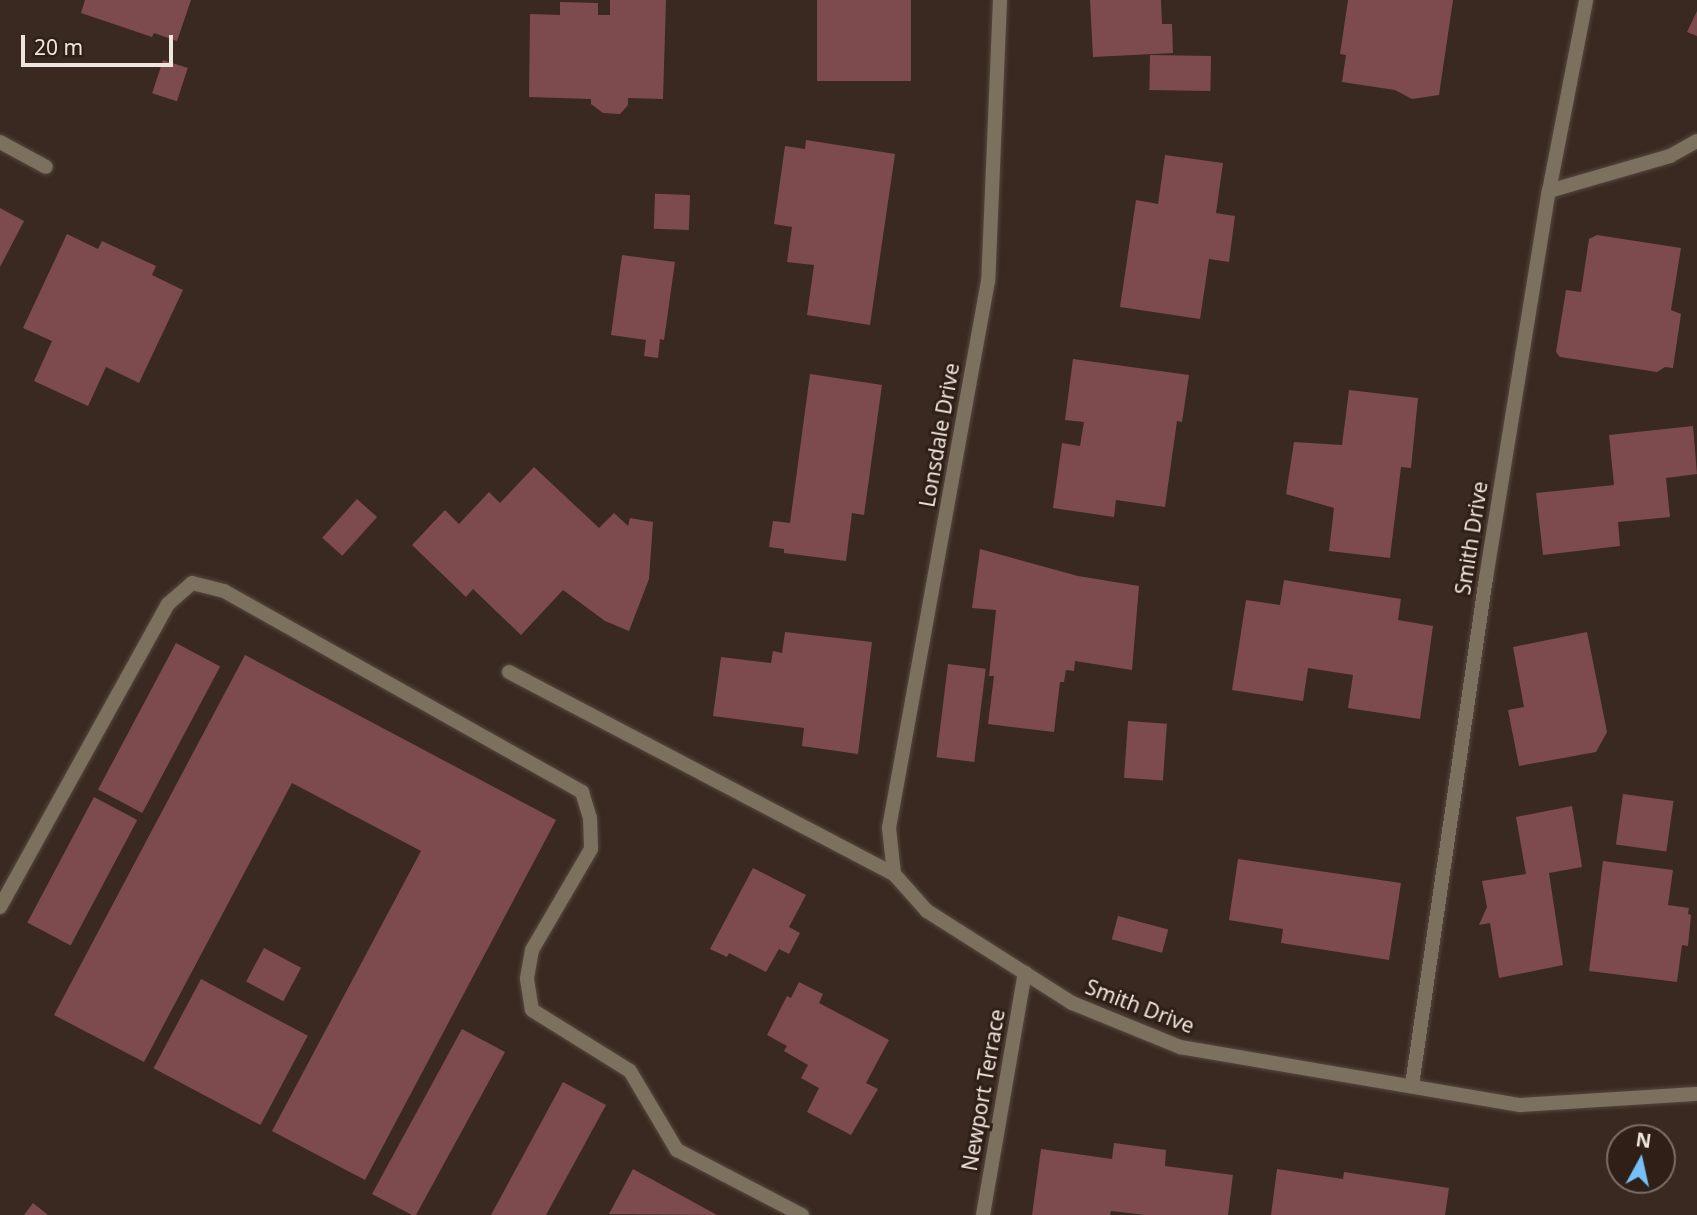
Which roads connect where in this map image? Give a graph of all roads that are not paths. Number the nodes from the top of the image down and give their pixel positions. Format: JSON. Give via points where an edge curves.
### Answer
{"nodes":[{"id":1,"x":1000,"y":0,"type":"edge"},
{"id":2,"x":1586,"y":0,"type":"edge"},
{"id":3,"x":1697,"y":141,"type":"edge"},
{"id":4,"x":0,"y":142,"type":"edge"},
{"id":5,"x":46,"y":167,"type":"dead end"},
{"id":6,"x":1549,"y":191,"type":"junction"},
{"id":7,"x":509,"y":672,"type":"dead end"},
{"id":8,"x":894,"y":874,"type":"junction"},
{"id":9,"x":0,"y":907,"type":"edge"},
{"id":10,"x":1025,"y":973,"type":"junction"},
{"id":11,"x":1412,"y":1085,"type":"junction"},
{"id":12,"x":1697,"y":1094,"type":"edge"},
{"id":13,"x":802,"y":1215,"type":"edge"},
{"id":14,"x":983,"y":1215,"type":"edge"}],
"edges":[{"from":1,"to":8,"type":"street","name":"Lonsdale Drive","via":[[988,281],[889,828]]},
{"from":2,"to":6,"type":"street","name":"Smith Drive"},
{"from":3,"to":6,"type":"street","via":[[1670,156]]},
{"from":4,"to":5,"type":"street"},
{"from":6,"to":11,"type":"street","name":"Smith Drive","via":[[1486,578]]},
{"from":7,"to":8,"type":"street"},
{"from":8,"to":10,"type":"street","name":"Smith Drive","via":[[927,911]]},
{"from":9,"to":13,"type":"street","via":[[168,604],[192,583],[224,591],[583,792],[591,849],[533,950],[527,979],[532,1010],[630,1071],[677,1150]]},
{"from":10,"to":11,"type":"street","name":"Smith Drive","via":[[1072,1003],[1180,1047]]},
{"from":10,"to":14,"type":"street","name":"Newport Terrace"},
{"from":11,"to":12,"type":"street","name":"Smith Drive","via":[[1520,1105]]}]}
